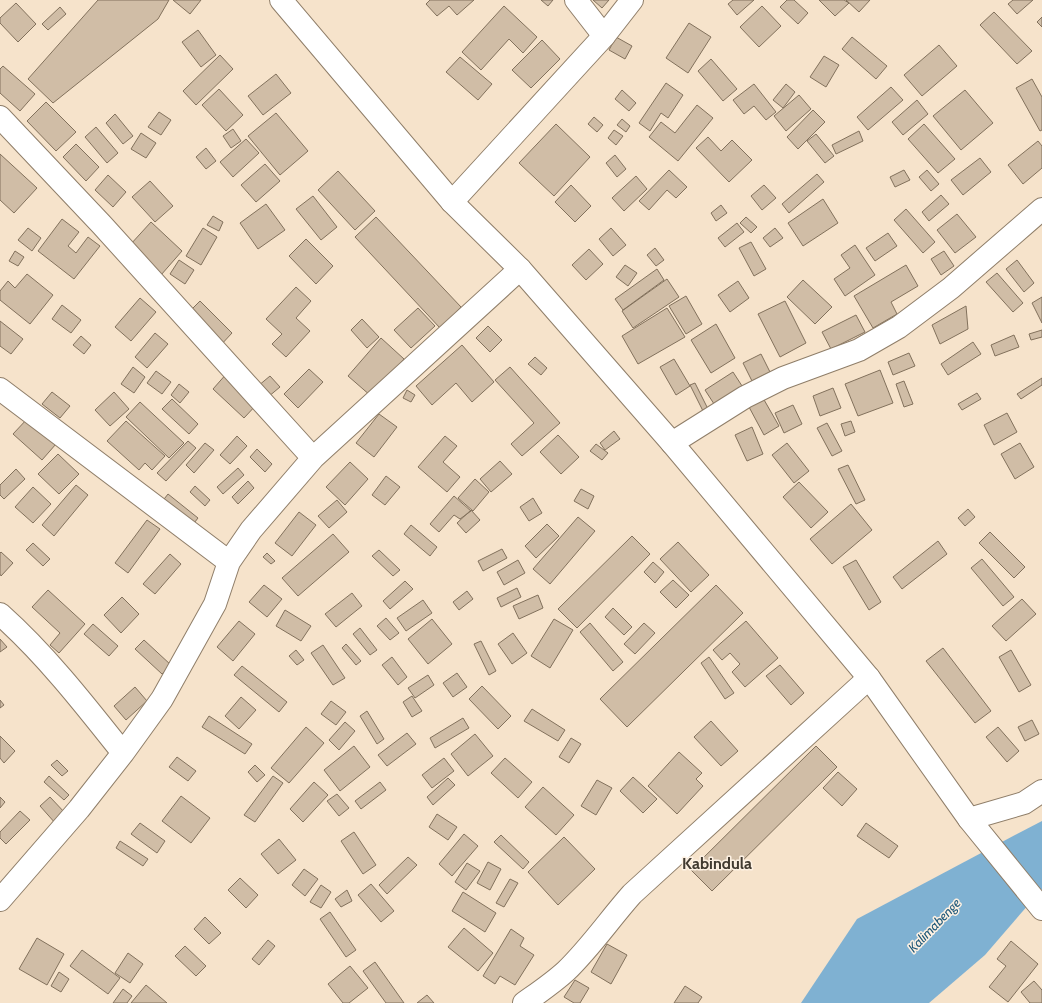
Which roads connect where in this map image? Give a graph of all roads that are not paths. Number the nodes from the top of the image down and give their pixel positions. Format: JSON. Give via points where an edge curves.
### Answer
{"nodes":[{"id":1,"x":281,"y":0,"type":"edge"},
{"id":2,"x":576,"y":0,"type":"edge"},
{"id":3,"x":632,"y":0,"type":"edge"},
{"id":4,"x":604,"y":36,"type":"junction"},
{"id":5,"x":0,"y":117,"type":"edge"},
{"id":6,"x":452,"y":202,"type":"junction"},
{"id":7,"x":1042,"y":209,"type":"edge"},
{"id":8,"x":520,"y":269,"type":"junction"},
{"id":9,"x":0,"y":389,"type":"edge"},
{"id":10,"x":672,"y":443,"type":"junction"},
{"id":11,"x":313,"y":458,"type":"junction"},
{"id":12,"x":229,"y":562,"type":"junction"},
{"id":13,"x":0,"y":614,"type":"edge"},
{"id":14,"x":869,"y":678,"type":"junction"},
{"id":15,"x":123,"y":753,"type":"junction"},
{"id":16,"x":1042,"y":791,"type":"edge"},
{"id":17,"x":968,"y":819,"type":"junction"},
{"id":18,"x":2,"y":895,"type":"edge"},
{"id":19,"x":1042,"y":909,"type":"edge"},
{"id":20,"x":524,"y":1003,"type":"edge"}],
"edges":[{"from":1,"to":6,"type":"main road"},
{"from":2,"to":4,"type":"main road"},
{"from":3,"to":4,"type":"main road"},
{"from":4,"to":6,"type":"main road"},
{"from":5,"to":11,"type":"main road","via":[[102,225]]},
{"from":6,"to":8,"type":"main road"},
{"from":7,"to":10,"type":"main road","via":[[951,288],[899,327],[859,350],[783,378],[745,397]]},
{"from":8,"to":10,"type":"main road"},
{"from":8,"to":11,"type":"main road"},
{"from":9,"to":12,"type":"main road"},
{"from":10,"to":14,"type":"main road"},
{"from":11,"to":12,"type":"main road","via":[[251,530]]},
{"from":12,"to":15,"type":"main road","via":[[215,604],[162,698]]},
{"from":13,"to":15,"type":"main road","via":[[79,697]]},
{"from":14,"to":17,"type":"main road"},
{"from":14,"to":20,"type":"main road","via":[[632,894],[565,972]]},
{"from":15,"to":18,"type":"main road","via":[[79,809]]},
{"from":16,"to":17,"type":"main road","via":[[1024,803]]},
{"from":17,"to":19,"type":"main road"}]}
